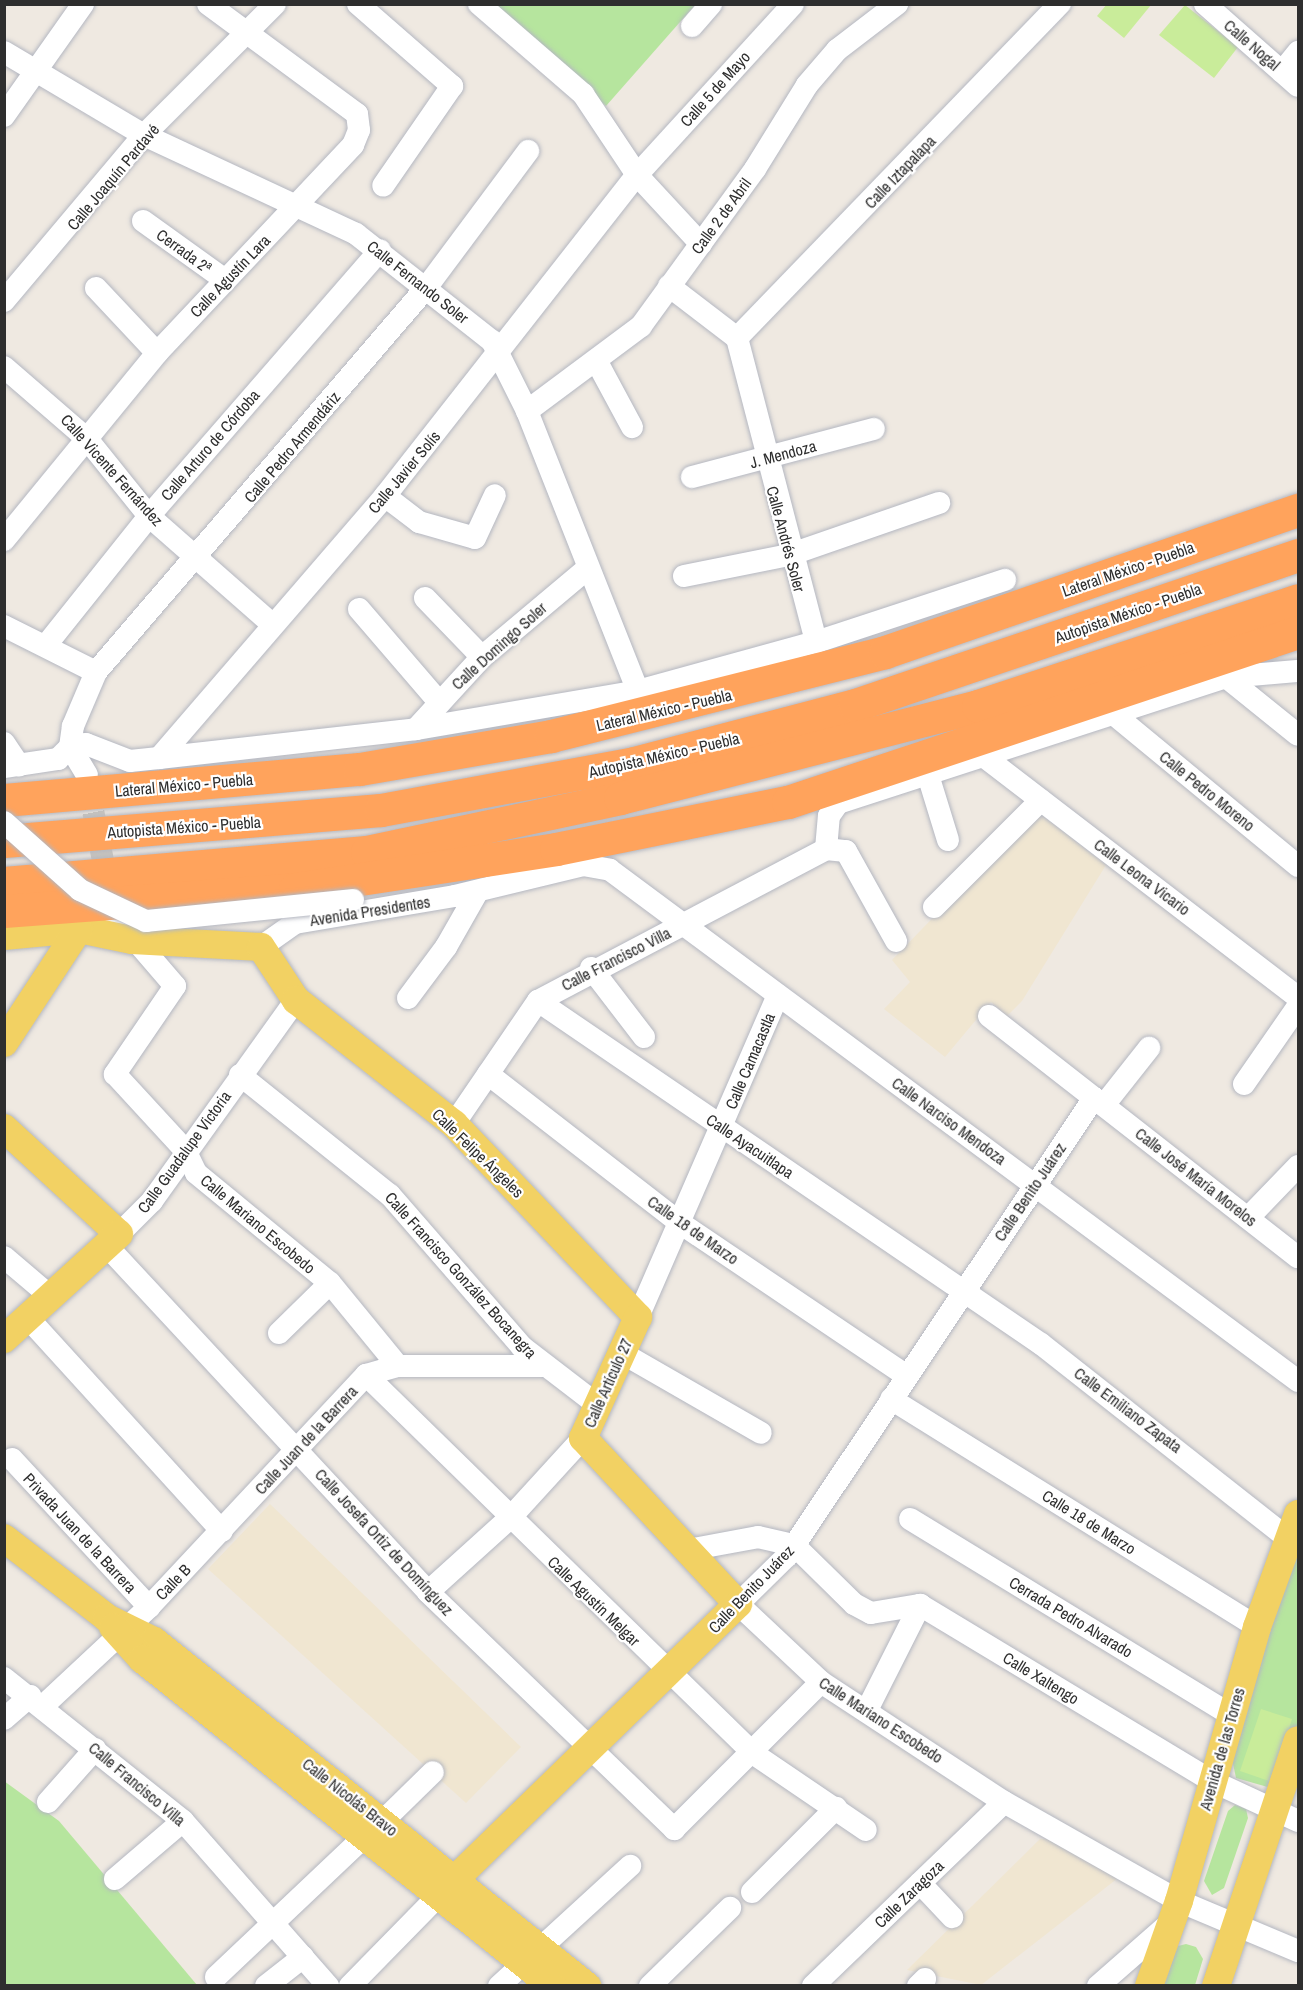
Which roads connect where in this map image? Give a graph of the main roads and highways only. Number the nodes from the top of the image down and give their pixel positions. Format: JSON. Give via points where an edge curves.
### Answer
{"nodes":[{"id":1,"x":1299,"y":510,"type":"edge"},
{"id":2,"x":1299,"y":555,"type":"edge"},
{"id":3,"x":1299,"y":600,"type":"edge"},
{"id":4,"x":1290,"y":636,"type":"edge"},
{"id":5,"x":4,"y":800,"type":"edge"},
{"id":6,"x":4,"y":841,"type":"edge"},
{"id":7,"x":4,"y":883,"type":"edge"},
{"id":8,"x":4,"y":911,"type":"edge"},
{"id":9,"x":79,"y":929,"type":"junction"},
{"id":10,"x":4,"y":936,"type":"edge"},
{"id":11,"x":16,"y":1014,"type":"edge"},
{"id":12,"x":4,"y":1043,"type":"edge"},
{"id":13,"x":4,"y":1128,"type":"edge"},
{"id":14,"x":112,"y":1239,"type":"joint"},
{"id":15,"x":638,"y":1317,"type":"joint"},
{"id":16,"x":4,"y":1339,"type":"edge"},
{"id":17,"x":583,"y":1438,"type":"joint"},
{"id":18,"x":1295,"y":1532,"type":"edge"},
{"id":19,"x":4,"y":1538,"type":"edge"},
{"id":20,"x":738,"y":1604,"type":"joint"},
{"id":21,"x":1299,"y":1740,"type":"edge"},
{"id":22,"x":1287,"y":1816,"type":"edge"},
{"id":23,"x":448,"y":1888,"type":"junction"},
{"id":24,"x":533,"y":1955,"type":"junction"},
{"id":25,"x":552,"y":1986,"type":"edge"},
{"id":26,"x":587,"y":1986,"type":"edge"},
{"id":27,"x":1149,"y":1986,"type":"edge"},
{"id":28,"x":1216,"y":1986,"type":"edge"}],
"edges":[{"from":1,"to":5,"type":"highway","name":"Lateral México - Puebla","via":[[885,652],[573,731],[360,769]]},
{"from":2,"to":6,"type":"highway","name":"Autopista México - Puebla","via":[[855,705],[634,763],[381,810]]},
{"from":3,"to":7,"type":"highway","name":"Autopista México - Puebla","via":[[978,706],[620,798],[367,852]]},
{"from":4,"to":8,"type":"highway","via":[[788,802],[596,854],[295,889]]},
{"from":9,"to":10,"type":"main road"},
{"from":9,"to":11,"type":"main road"},
{"from":9,"to":15,"type":"main road","name":"Calle Felipe Ángeles","via":[[132,940],[261,947],[296,1000],[454,1124]]},
{"from":11,"to":12,"type":"main road"},
{"from":13,"to":14,"type":"main road","name":"Calle Josefa Ortiz de Domínguez"},
{"from":14,"to":16,"type":"main road","name":"Calle Guadalupe Victoria"},
{"from":15,"to":17,"type":"main road","name":"Calle Artículo 27"},
{"from":17,"to":20,"type":"main road","name":"Calle Mariano Escobedo"},
{"from":18,"to":27,"type":"main road","name":"Avenida de las Torres","via":[[1257,1627],[1175,1912]]},
{"from":19,"to":23,"type":"main road","name":"Calle Nicolás Bravo","via":[[119,1628],[154,1641],[373,1829]]},
{"from":20,"to":23,"type":"main road","name":"Calle Benito Juárez"},
{"from":21,"to":22,"type":"main road"},
{"from":22,"to":28,"type":"main road","via":[[1237,1926]]},
{"from":23,"to":24,"type":"main road","name":"Calle Nicolás Bravo"},
{"from":24,"to":25,"type":"main road","name":"Calle Nicolás Bravo"},
{"from":24,"to":26,"type":"main road","name":"Calle Nicolás Bravo"}]}
